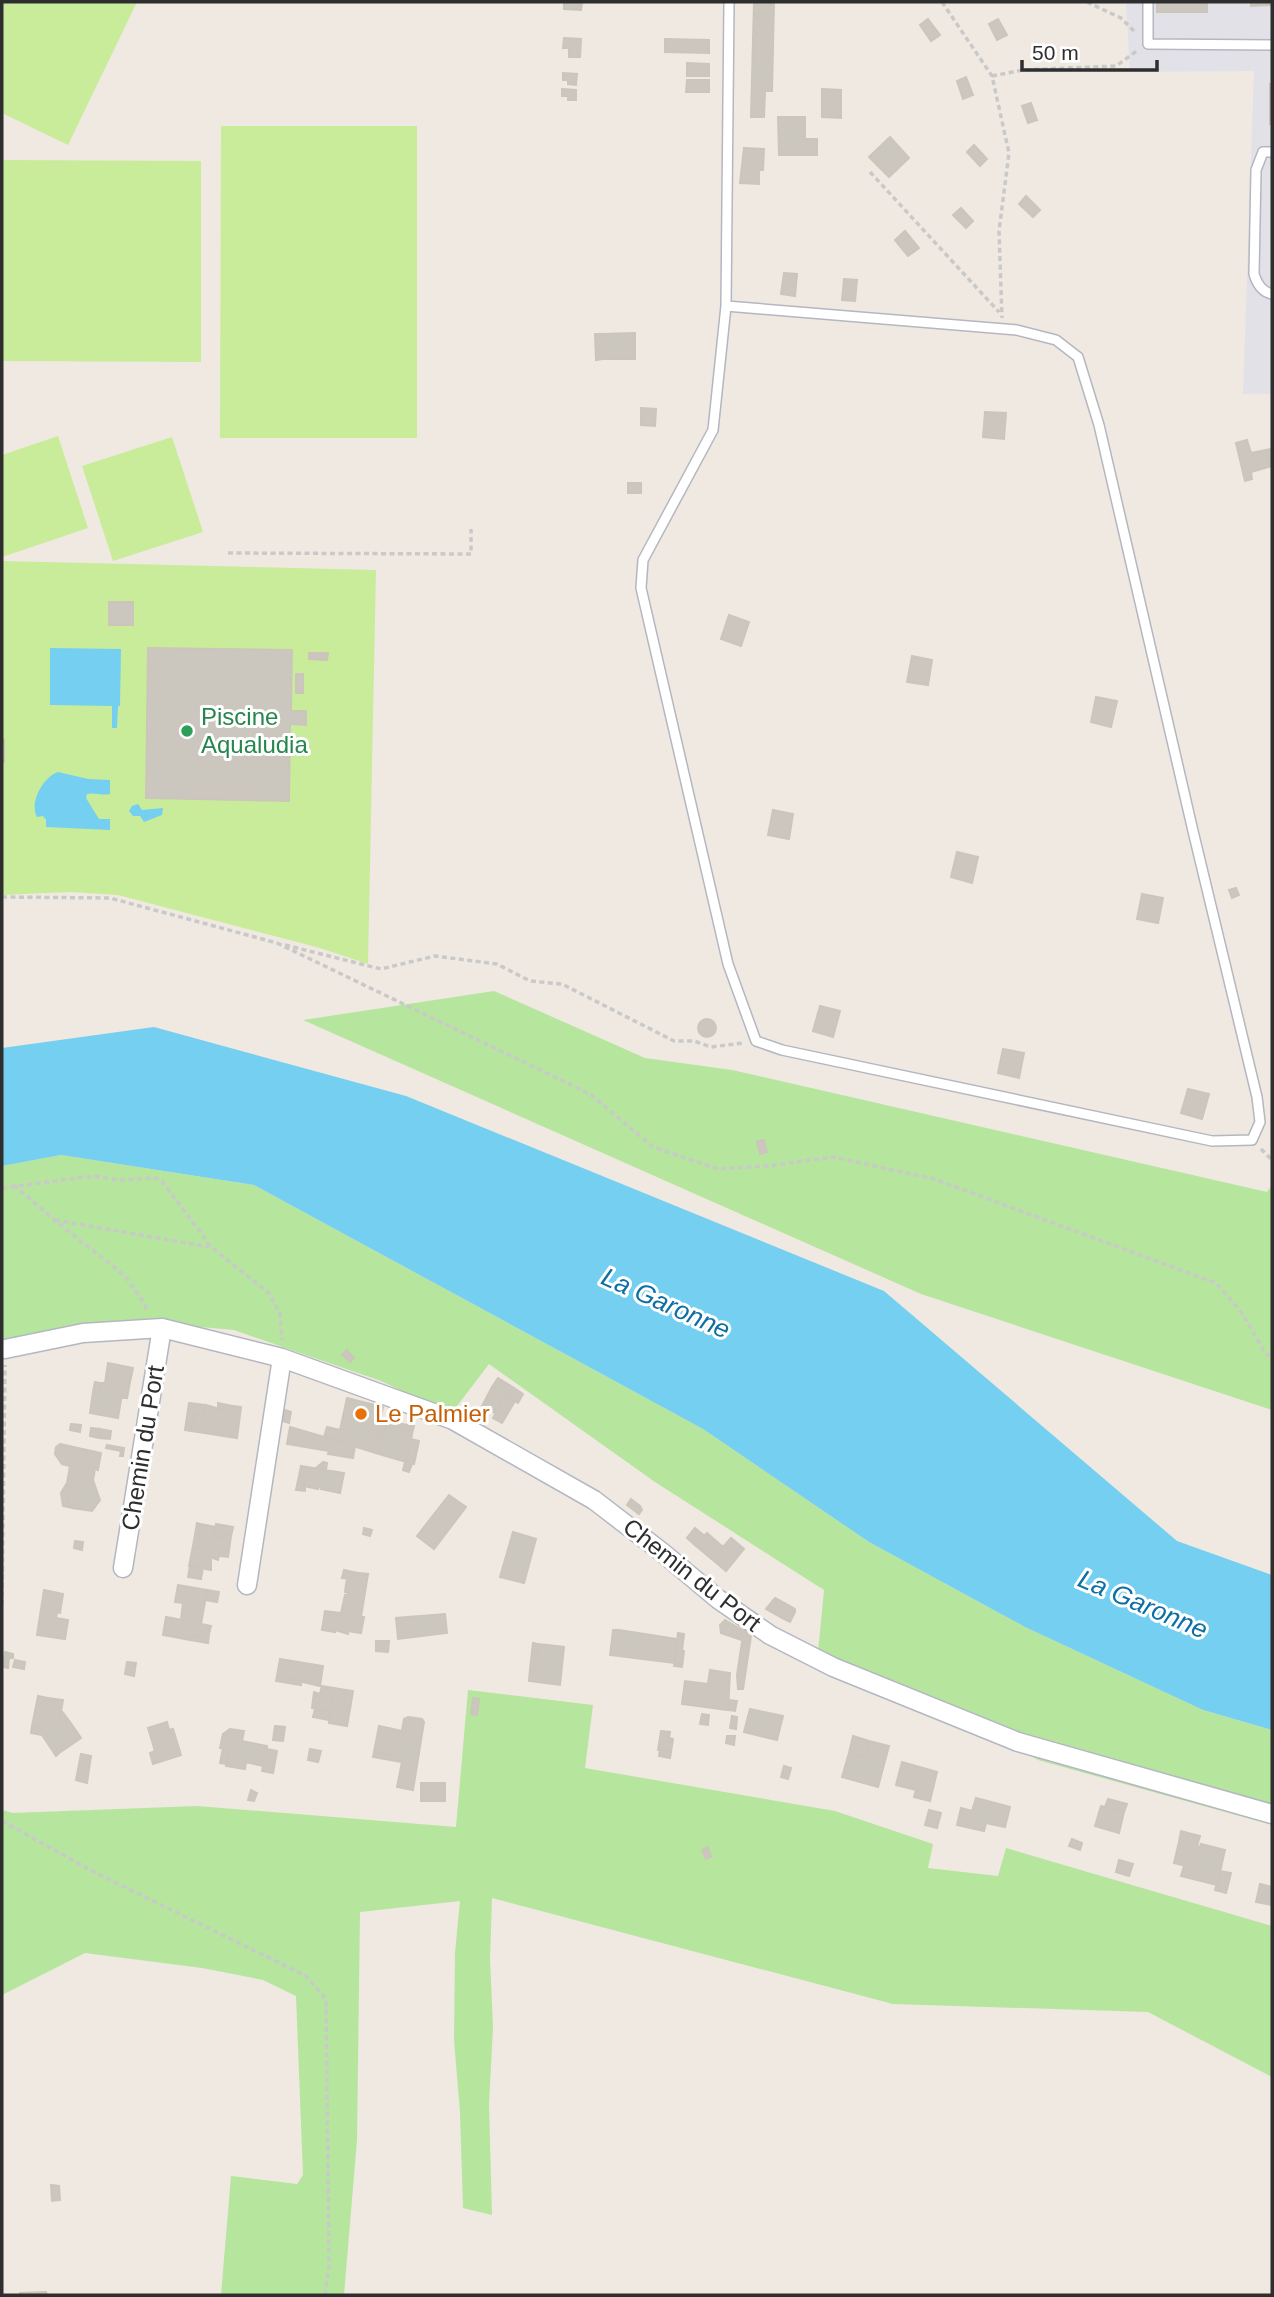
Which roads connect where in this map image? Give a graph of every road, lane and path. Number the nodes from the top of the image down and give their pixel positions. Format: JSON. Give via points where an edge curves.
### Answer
{"nodes":[{"id":1,"x":729,"y":2,"type":"edge"},
{"id":2,"x":942,"y":2,"type":"edge"},
{"id":3,"x":1087,"y":2,"type":"edge"},
{"id":4,"x":1148,"y":2,"type":"edge"},
{"id":5,"x":1148,"y":44,"type":"junction"},
{"id":6,"x":1272,"y":45,"type":"edge"},
{"id":7,"x":992,"y":76,"type":"junction"},
{"id":8,"x":1272,"y":152,"type":"edge"},
{"id":9,"x":870,"y":172,"type":"dead end"},
{"id":10,"x":1272,"y":294,"type":"edge"},
{"id":11,"x":726,"y":306,"type":"junction"},
{"id":12,"x":1001,"y":313,"type":"junction"},
{"id":13,"x":1005,"y":329,"type":"junction"},
{"id":14,"x":471,"y":529,"type":"dead end"},
{"id":15,"x":228,"y":553,"type":"dead end"},
{"id":16,"x":2,"y":897,"type":"edge"},
{"id":17,"x":277,"y":943,"type":"junction"},
{"id":18,"x":756,"y":1041,"type":"junction"},
{"id":19,"x":14,"y":1185,"type":"junction"},
{"id":20,"x":2,"y":1188,"type":"edge"},
{"id":21,"x":53,"y":1219,"type":"junction"},
{"id":22,"x":212,"y":1247,"type":"junction"},
{"id":23,"x":154,"y":1328,"type":"junction"},
{"id":24,"x":5,"y":1349,"type":"joint"},
{"id":25,"x":282,"y":1358,"type":"junction"},
{"id":26,"x":1272,"y":1359,"type":"edge"},
{"id":27,"x":123,"y":1567,"type":"dead end"},
{"id":28,"x":247,"y":1585,"type":"dead end"},
{"id":29,"x":2,"y":1605,"type":"edge"},
{"id":30,"x":1272,"y":1814,"type":"edge"},
{"id":31,"x":2,"y":1821,"type":"edge"},
{"id":32,"x":325,"y":2295,"type":"edge"}],
"edges":[{"from":1,"to":11,"type":"lane"},
{"from":2,"to":7,"type":"path"},
{"from":3,"to":5,"type":"path","via":[[1121,18]]},
{"from":4,"to":5,"type":"lane"},
{"from":5,"to":6,"type":"lane"},
{"from":5,"to":7,"type":"path","via":[[1116,65]]},
{"from":7,"to":12,"type":"path","via":[[1009,153],[999,231]]},
{"from":8,"to":10,"type":"lane","via":[[1264,152],[1256,170],[1254,274],[1264,291]]},
{"from":9,"to":12,"type":"path"},
{"from":11,"to":13,"type":"lane"},
{"from":11,"to":18,"type":"lane","via":[[713,430],[643,560],[641,588],[728,964]]},
{"from":12,"to":13,"type":"path"},
{"from":13,"to":18,"type":"lane","via":[[1056,340],[1078,357],[1099,425],[1260,1122],[1252,1140],[1212,1142]]},
{"from":14,"to":15,"type":"path","via":[[471,554]]},
{"from":16,"to":17,"type":"path","via":[[110,898]]},
{"from":17,"to":18,"type":"path","via":[[381,969],[435,956],[497,964],[530,981],[562,984],[674,1041],[711,1047]]},
{"from":17,"to":26,"type":"path","via":[[590,1094],[653,1147],[718,1169],[833,1157],[933,1179],[1216,1283]]},
{"from":19,"to":20,"type":"path"},
{"from":19,"to":21,"type":"path"},
{"from":19,"to":22,"type":"path","via":[[93,1175],[118,1180],[155,1178]]},
{"from":21,"to":22,"type":"path"},
{"from":21,"to":23,"type":"path","via":[[125,1276],[145,1304]]},
{"from":22,"to":25,"type":"path","via":[[273,1299],[280,1314]]},
{"from":23,"to":24,"type":"street","name":"Chemin du Port","via":[[83,1334]]},
{"from":23,"to":25,"type":"street","name":"Chemin du Port"},
{"from":23,"to":27,"type":"street","name":"Chemin du Port"},
{"from":24,"to":29,"type":"path"},
{"from":25,"to":28,"type":"street"},
{"from":25,"to":30,"type":"street","name":"Chemin du Port","via":[[453,1420],[594,1500],[718,1599],[760,1628],[833,1667],[1018,1742]]},
{"from":31,"to":32,"type":"path","via":[[92,1871],[306,1976],[326,2000],[329,2266]]}]}
